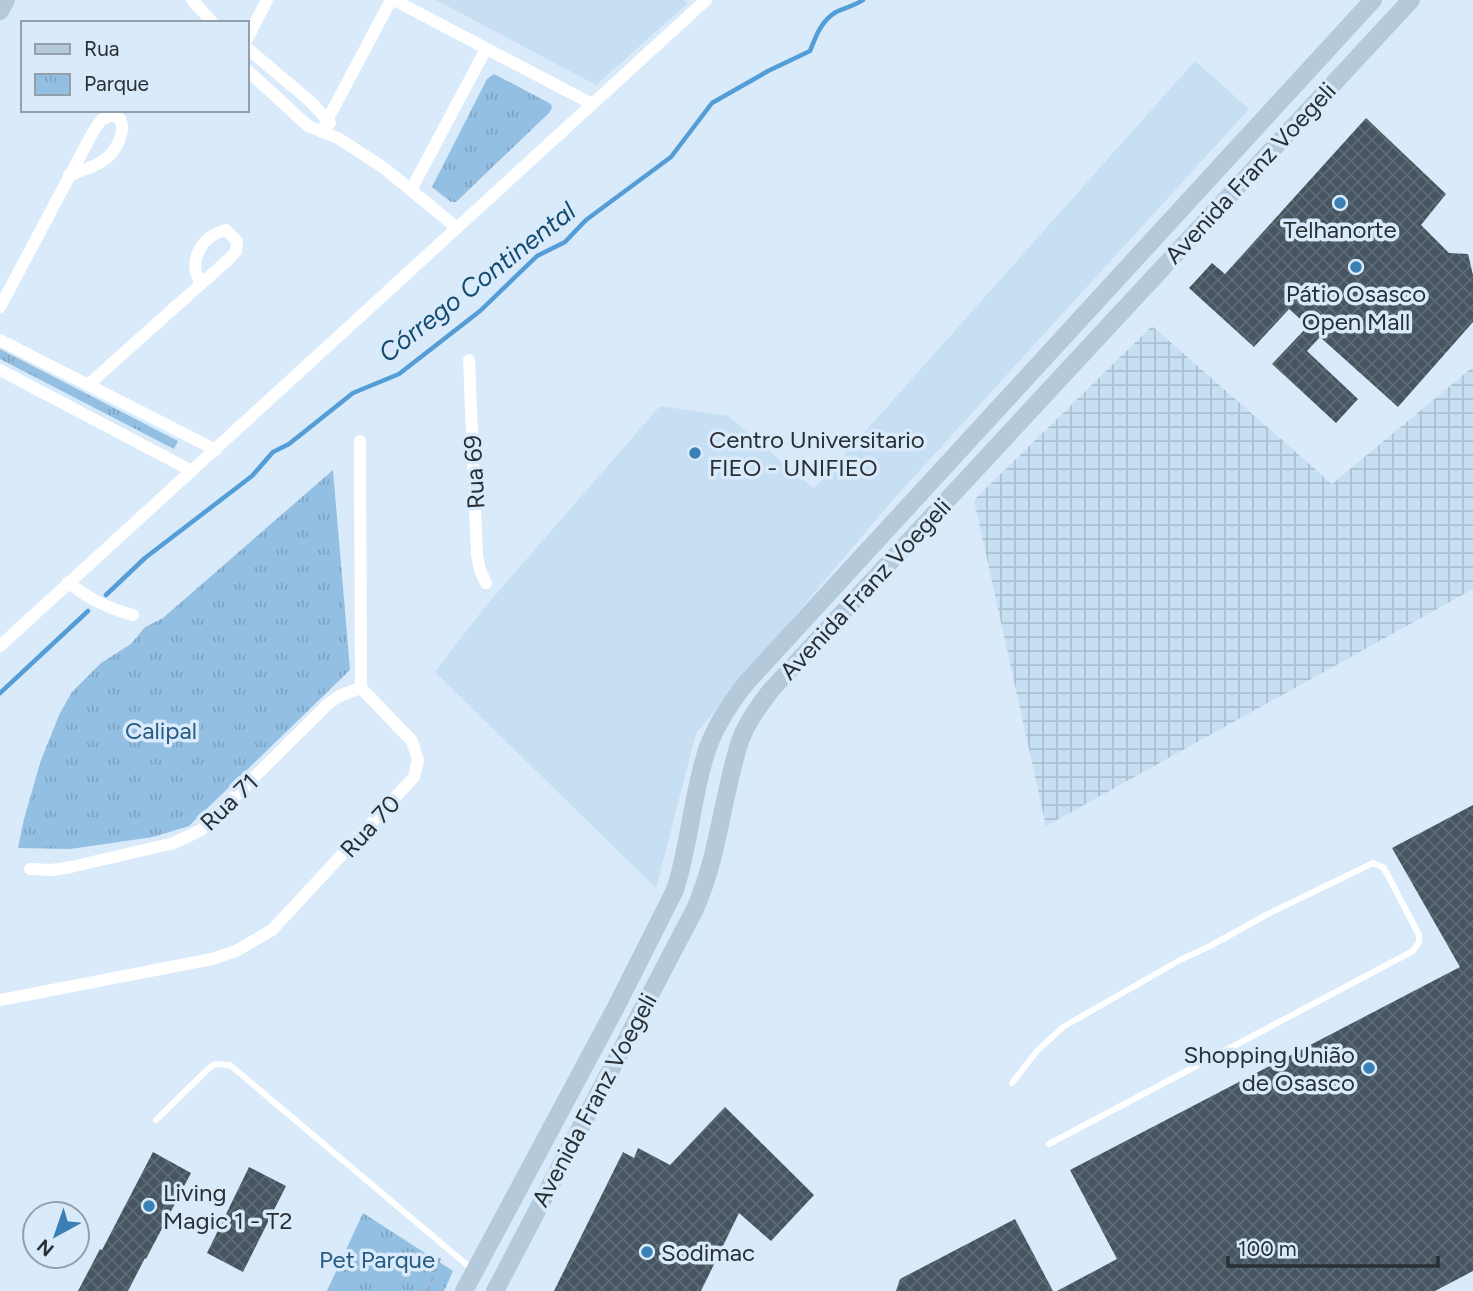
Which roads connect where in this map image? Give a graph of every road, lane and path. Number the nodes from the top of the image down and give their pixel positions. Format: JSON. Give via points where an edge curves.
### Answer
{"nodes":[{"id":1,"x":6,"y":0,"type":"edge"},
{"id":2,"x":192,"y":0,"type":"edge"},
{"id":3,"x":267,"y":0,"type":"edge"},
{"id":4,"x":392,"y":0,"type":"edge"},
{"id":5,"x":706,"y":0,"type":"edge"},
{"id":6,"x":1373,"y":0,"type":"edge"},
{"id":7,"x":1411,"y":0,"type":"edge"},
{"id":8,"x":0,"y":11,"type":"edge"},
{"id":9,"x":1359,"y":16,"type":"junction"},
{"id":10,"x":211,"y":21,"type":"edge"},
{"id":11,"x":1379,"y":34,"type":"junction"},
{"id":12,"x":248,"y":36,"type":"edge"},
{"id":13,"x":248,"y":49,"type":"edge"},
{"id":14,"x":486,"y":49,"type":"junction"},
{"id":15,"x":248,"y":72,"type":"edge"},
{"id":16,"x":592,"y":104,"type":"junction"},
{"id":17,"x":327,"y":118,"type":"junction"},
{"id":18,"x":321,"y":132,"type":"junction"},
{"id":19,"x":338,"y":138,"type":"junction"},
{"id":20,"x":69,"y":175,"type":"junction"},
{"id":21,"x":411,"y":190,"type":"junction"},
{"id":22,"x":457,"y":228,"type":"junction"},
{"id":23,"x":201,"y":283,"type":"dead end"},
{"id":24,"x":0,"y":307,"type":"edge"},
{"id":25,"x":0,"y":340,"type":"edge"},
{"id":26,"x":469,"y":360,"type":"dead end"},
{"id":27,"x":0,"y":370,"type":"edge"},
{"id":28,"x":89,"y":384,"type":"junction"},
{"id":29,"x":360,"y":441,"type":"dead end"},
{"id":30,"x":216,"y":450,"type":"junction"},
{"id":31,"x":192,"y":471,"type":"junction"},
{"id":32,"x":68,"y":582,"type":"junction"},
{"id":33,"x":486,"y":583,"type":"dead end"},
{"id":34,"x":133,"y":615,"type":"dead end"},
{"id":35,"x":0,"y":646,"type":"edge"},
{"id":36,"x":361,"y":688,"type":"junction"},
{"id":37,"x":716,"y":729,"type":"junction"},
{"id":38,"x":740,"y":740,"type":"junction"},
{"id":39,"x":705,"y":760,"type":"junction"},
{"id":40,"x":735,"y":761,"type":"junction"},
{"id":41,"x":30,"y":869,"type":"dead end"},
{"id":42,"x":648,"y":945,"type":"junction"},
{"id":43,"x":0,"y":1000,"type":"edge"},
{"id":44,"x":644,"y":1006,"type":"junction"},
{"id":45,"x":1012,"y":1083,"type":"dead end"},
{"id":46,"x":156,"y":1120,"type":"dead end"},
{"id":47,"x":1049,"y":1144,"type":"dead end"},
{"id":48,"x":443,"y":1245,"type":"junction"},
{"id":49,"x":474,"y":1271,"type":"junction"},
{"id":50,"x":428,"y":1291,"type":"edge"},
{"id":51,"x":464,"y":1291,"type":"edge"},
{"id":52,"x":495,"y":1291,"type":"edge"}],
"edges":[{"from":1,"to":8,"type":"main road"},
{"from":2,"to":10,"type":"street"},
{"from":3,"to":12,"type":"street"},
{"from":4,"to":14,"type":"street"},
{"from":4,"to":17,"type":"street"},
{"from":5,"to":16,"type":"street"},
{"from":6,"to":9,"type":"main road","name":"Avenida Franz Voegeli"},
{"from":7,"to":11,"type":"main road","name":"Avenida Franz Voegeli"},
{"from":9,"to":11,"type":"main road"},
{"from":9,"to":37,"type":"main road","name":"Avenida Franz Voegeli","via":[[747,682]]},
{"from":11,"to":38,"type":"main road","name":"Avenida Franz Voegeli","via":[[771,690]]},
{"from":13,"to":17,"type":"street"},
{"from":14,"to":16,"type":"street"},
{"from":14,"to":21,"type":"street"},
{"from":15,"to":18,"type":"street","via":[[297,117]]},
{"from":16,"to":22,"type":"street"},
{"from":17,"to":18,"type":"street"},
{"from":17,"to":19,"type":"street"},
{"from":18,"to":19,"type":"street"},
{"from":19,"to":21,"type":"street"},
{"from":20,"to":20,"type":"street","via":[[98,124],[112,115],[120,119],[123,130],[109,156]]},
{"from":20,"to":24,"type":"street"},
{"from":21,"to":22,"type":"street"},
{"from":22,"to":30,"type":"street"},
{"from":23,"to":28,"type":"street"},
{"from":25,"to":28,"type":"street"},
{"from":26,"to":33,"type":"street","name":"Rua 69","via":[[477,555]]},
{"from":27,"to":31,"type":"street"},
{"from":28,"to":30,"type":"street"},
{"from":29,"to":36,"type":"street"},
{"from":30,"to":31,"type":"street"},
{"from":31,"to":32,"type":"street"},
{"from":32,"to":34,"type":"street","via":[[101,605]]},
{"from":32,"to":35,"type":"street"},
{"from":36,"to":41,"type":"street","name":"Rua 71","via":[[328,704],[214,820],[189,838],[71,867]]},
{"from":36,"to":43,"type":"street","name":"Rua 70","via":[[412,741],[418,768],[272,930],[236,951],[212,958]]},
{"from":37,"to":38,"type":"main road"},
{"from":37,"to":39,"type":"main road","name":"Avenida Franz Voegeli"},
{"from":38,"to":40,"type":"main road","name":"Avenida Franz Voegeli"},
{"from":39,"to":40,"type":"main road","via":[[719,756]]},
{"from":39,"to":42,"type":"main road","name":"Avenida Franz Voegeli","via":[[679,880]]},
{"from":40,"to":44,"type":"main road","name":"Avenida Franz Voegeli","via":[[705,888]]},
{"from":42,"to":44,"type":"main road","via":[[636,982]]},
{"from":42,"to":49,"type":"main road","name":"Avenida Franz Voegeli"},
{"from":44,"to":52,"type":"main road","name":"Avenida Franz Voegeli"},
{"from":45,"to":47,"type":"lane","via":[[1063,1027],[1268,914],[1373,863],[1384,868],[1419,935],[1413,951]]},
{"from":46,"to":48,"type":"lane","via":[[208,1069],[230,1065]]},
{"from":48,"to":49,"type":"lane"},
{"from":48,"to":50,"type":"path"},
{"from":49,"to":51,"type":"main road","name":"Avenida Franz Voegeli"}]}
